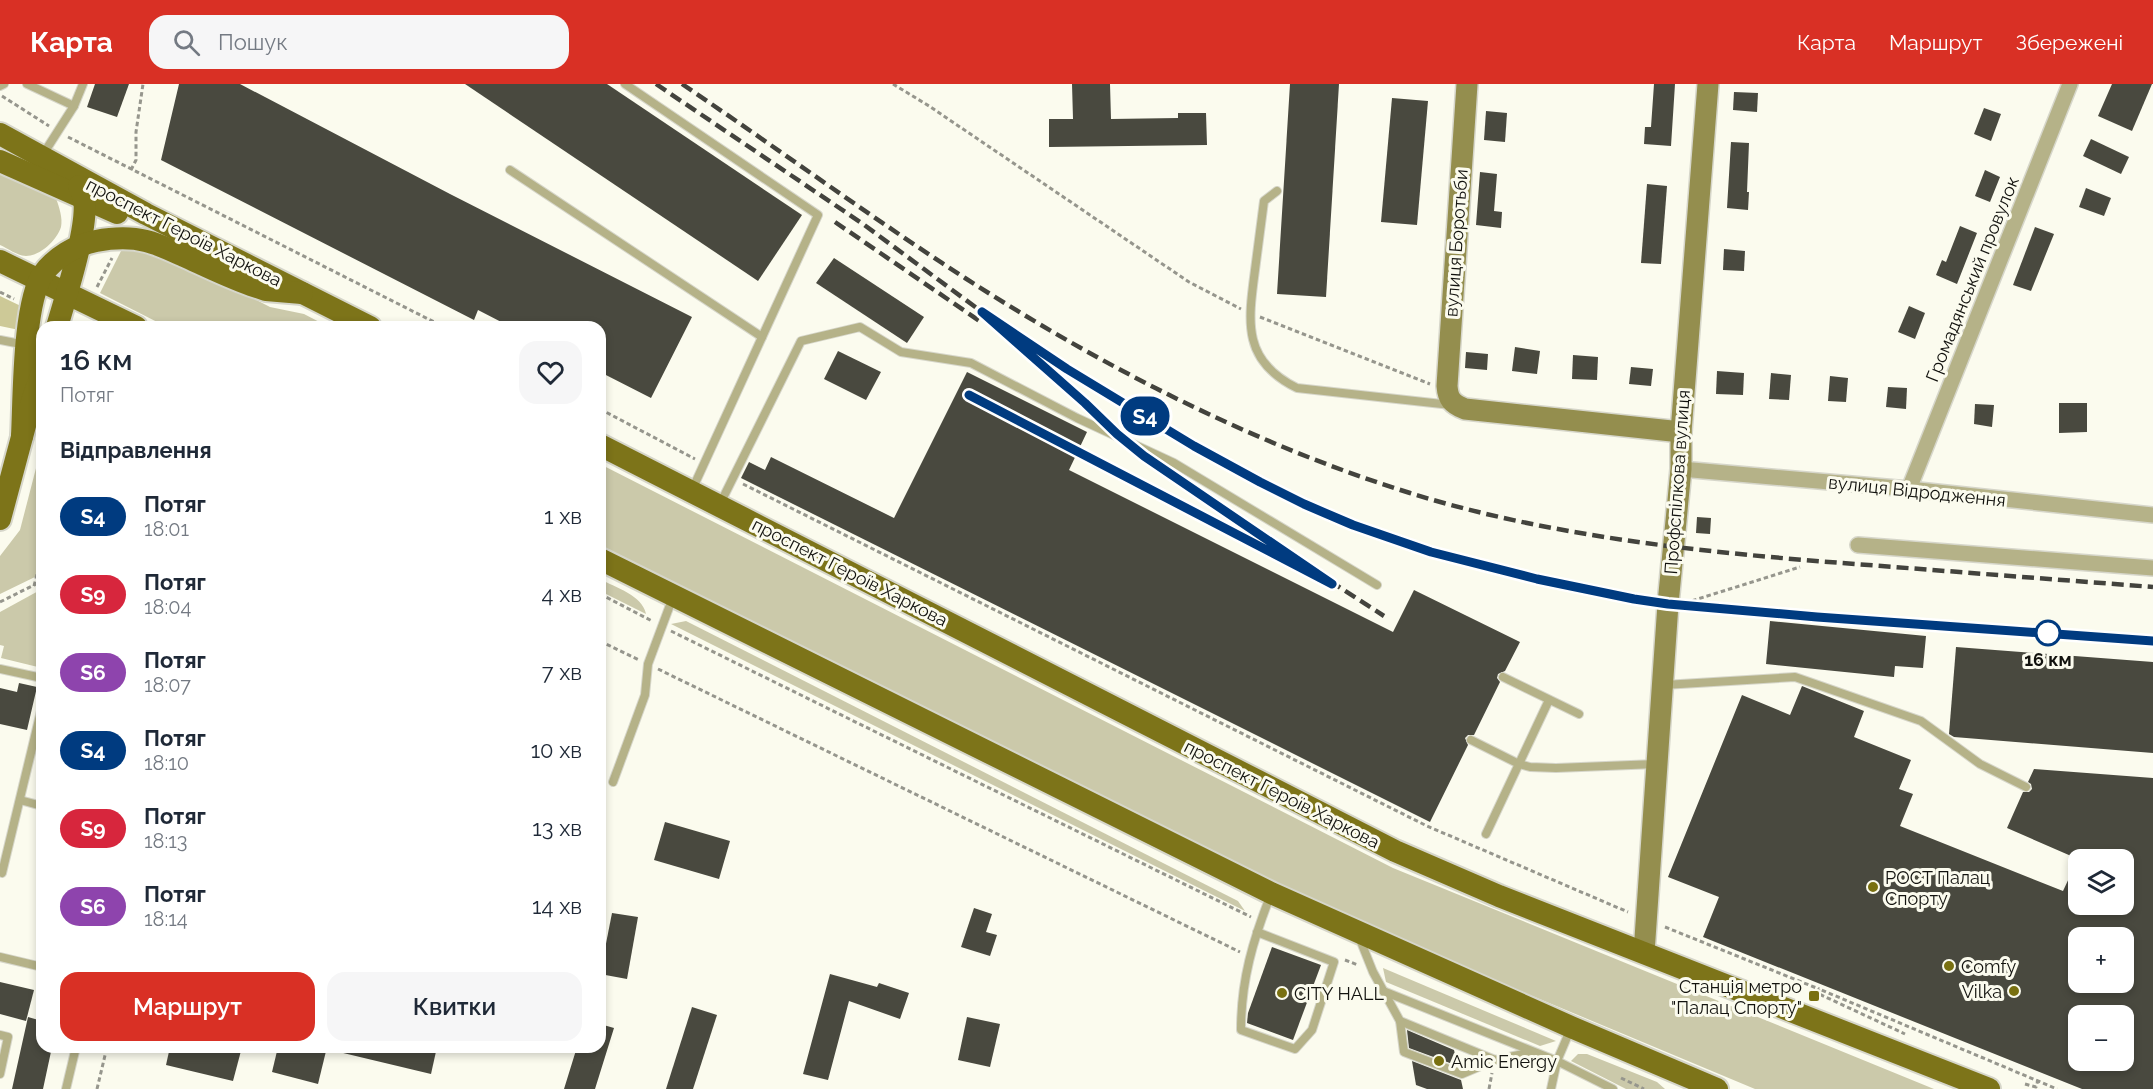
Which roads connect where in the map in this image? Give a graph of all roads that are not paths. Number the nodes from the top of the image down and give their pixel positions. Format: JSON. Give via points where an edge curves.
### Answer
{"nodes":[{"id":1,"x":4,"y":84,"type":"edge"},
{"id":2,"x":27,"y":84,"type":"edge"},
{"id":3,"x":83,"y":84,"type":"edge"},
{"id":4,"x":625,"y":84,"type":"edge"},
{"id":5,"x":1467,"y":84,"type":"edge"},
{"id":6,"x":1708,"y":84,"type":"edge"},
{"id":7,"x":2070,"y":84,"type":"edge"},
{"id":8,"x":0,"y":86,"type":"edge"},
{"id":9,"x":74,"y":106,"type":"junction"},
{"id":10,"x":0,"y":134,"type":"edge"},
{"id":11,"x":41,"y":157,"type":"junction"},
{"id":12,"x":0,"y":161,"type":"edge"},
{"id":13,"x":63,"y":169,"type":"junction"},
{"id":14,"x":510,"y":170,"type":"dead end"},
{"id":15,"x":1277,"y":191,"type":"dead end"},
{"id":16,"x":77,"y":196,"type":"junction"},
{"id":17,"x":75,"y":248,"type":"junction"},
{"id":18,"x":0,"y":261,"type":"edge"},
{"id":19,"x":39,"y":280,"type":"junction"},
{"id":20,"x":64,"y":292,"type":"junction"},
{"id":21,"x":302,"y":293,"type":"junction"},
{"id":22,"x":53,"y":321,"type":"edge"},
{"id":23,"x":58,"y":321,"type":"edge"},
{"id":24,"x":124,"y":321,"type":"edge"},
{"id":25,"x":358,"y":321,"type":"edge"},
{"id":26,"x":762,"y":337,"type":"junction"},
{"id":27,"x":0,"y":340,"type":"edge"},
{"id":28,"x":34,"y":354,"type":"edge"},
{"id":29,"x":36,"y":390,"type":"edge"},
{"id":30,"x":36,"y":396,"type":"edge"},
{"id":31,"x":1451,"y":398,"type":"junction"},
{"id":32,"x":30,"y":407,"type":"junction"},
{"id":33,"x":1681,"y":432,"type":"junction"},
{"id":34,"x":22,"y":436,"type":"junction"},
{"id":35,"x":606,"y":447,"type":"edge"},
{"id":36,"x":1681,"y":469,"type":"junction"},
{"id":37,"x":1909,"y":489,"type":"junction"},
{"id":38,"x":691,"y":491,"type":"junction"},
{"id":39,"x":4,"y":493,"type":"edge"},
{"id":40,"x":719,"y":505,"type":"junction"},
{"id":41,"x":2153,"y":515,"type":"edge"},
{"id":42,"x":0,"y":519,"type":"edge"},
{"id":43,"x":1858,"y":545,"type":"dead end"},
{"id":44,"x":606,"y":562,"type":"edge"},
{"id":45,"x":2153,"y":568,"type":"edge"},
{"id":46,"x":1377,"y":585,"type":"dead end"},
{"id":47,"x":673,"y":595,"type":"junction"},
{"id":48,"x":0,"y":669,"type":"edge"},
{"id":49,"x":36,"y":677,"type":"edge"},
{"id":50,"x":1503,"y":677,"type":"dead end"},
{"id":51,"x":1662,"y":686,"type":"junction"},
{"id":52,"x":1549,"y":700,"type":"junction"},
{"id":53,"x":1579,"y":714,"type":"dead end"},
{"id":54,"x":36,"y":732,"type":"edge"},
{"id":55,"x":1471,"y":740,"type":"dead end"},
{"id":56,"x":1519,"y":764,"type":"junction"},
{"id":57,"x":1658,"y":764,"type":"junction"},
{"id":58,"x":613,"y":782,"type":"dead end"},
{"id":59,"x":2026,"y":787,"type":"dead end"},
{"id":60,"x":20,"y":800,"type":"junction"},
{"id":61,"x":36,"y":804,"type":"edge"},
{"id":62,"x":1486,"y":834,"type":"dead end"},
{"id":63,"x":0,"y":872,"type":"edge"},
{"id":64,"x":1271,"y":893,"type":"junction"},
{"id":65,"x":1257,"y":932,"type":"junction"},
{"id":66,"x":1358,"y":933,"type":"junction"},
{"id":67,"x":1644,"y":953,"type":"junction"},
{"id":68,"x":0,"y":957,"type":"edge"},
{"id":69,"x":36,"y":966,"type":"edge"},
{"id":70,"x":1383,"y":991,"type":"junction"},
{"id":71,"x":1400,"y":1021,"type":"junction"},
{"id":72,"x":1571,"y":1027,"type":"junction"},
{"id":73,"x":0,"y":1035,"type":"edge"},
{"id":74,"x":1533,"y":1052,"type":"junction"},
{"id":75,"x":75,"y":1053,"type":"edge"},
{"id":76,"x":1495,"y":1060,"type":"junction"},
{"id":77,"x":1557,"y":1061,"type":"junction"},
{"id":78,"x":0,"y":1074,"type":"edge"},
{"id":79,"x":66,"y":1089,"type":"edge"},
{"id":80,"x":1551,"y":1089,"type":"edge"},
{"id":81,"x":1613,"y":1089,"type":"edge"},
{"id":82,"x":1717,"y":1089,"type":"edge"},
{"id":83,"x":1989,"y":1089,"type":"edge"}],
"edges":[{"from":1,"to":8,"type":"lane"},
{"from":2,"to":9,"type":"lane"},
{"from":3,"to":9,"type":"lane"},
{"from":4,"to":26,"type":"lane","via":[[818,215]]},
{"from":5,"to":31,"type":"street","name":"вулиця Боротьби"},
{"from":6,"to":33,"type":"street","name":"Профспілкова вулиця"},
{"from":7,"to":37,"type":"street","name":"Громадянський провулок"},
{"from":9,"to":11,"type":"lane"},
{"from":10,"to":11,"type":"main road"},
{"from":11,"to":13,"type":"main road","name":"проспект Героїв Харкова"},
{"from":12,"to":16,"type":"main road"},
{"from":13,"to":16,"type":"main road","via":[[78,185]]},
{"from":13,"to":21,"type":"main road","name":"проспект Героїв Харкова"},
{"from":14,"to":26,"type":"lane"},
{"from":15,"to":31,"type":"lane","via":[[1263,201],[1249,313],[1252,339],[1262,361],[1278,378],[1297,388]]},
{"from":16,"to":17,"type":"main road","via":[[84,221]]},
{"from":16,"to":21,"type":"main road","via":[[248,276]]},
{"from":17,"to":19,"type":"main road","via":[[54,262]]},
{"from":17,"to":20,"type":"main road"},
{"from":17,"to":21,"type":"main road","via":[[109,239],[139,239],[251,285]]},
{"from":18,"to":19,"type":"main road"},
{"from":19,"to":20,"type":"main road"},
{"from":19,"to":28,"type":"main road","via":[[32,308]]},
{"from":20,"to":22,"type":"main road"},
{"from":20,"to":23,"type":"main road"},
{"from":20,"to":24,"type":"main road"},
{"from":21,"to":25,"type":"main road","name":"проспект Героїв Харкова"},
{"from":26,"to":38,"type":"lane"},
{"from":27,"to":28,"type":"lane"},
{"from":28,"to":32,"type":"main road"},
{"from":28,"to":34,"type":"main road"},
{"from":29,"to":32,"type":"main road"},
{"from":30,"to":32,"type":"main road"},
{"from":31,"to":33,"type":"street","via":[[1465,409]]},
{"from":32,"to":34,"type":"main road"},
{"from":33,"to":36,"type":"street","name":"Профспілкова вулиця"},
{"from":34,"to":39,"type":"main road"},
{"from":35,"to":38,"type":"main road","name":"проспект Героїв Харкова"},
{"from":36,"to":37,"type":"street","name":"вулиця Відродження"},
{"from":36,"to":51,"type":"street","name":"Профспілкова вулиця"},
{"from":37,"to":41,"type":"street","name":"вулиця Відродження"},
{"from":38,"to":40,"type":"main road","name":"проспект Героїв Харкова"},
{"from":39,"to":42,"type":"main road"},
{"from":40,"to":46,"type":"lane","via":[[801,341],[860,327],[901,352],[971,363],[1174,463]]},
{"from":40,"to":67,"type":"main road","name":"проспект Героїв Харкова","via":[[1395,851]]},
{"from":43,"to":45,"type":"street"},
{"from":44,"to":47,"type":"main road"},
{"from":47,"to":58,"type":"lane","via":[[648,664],[645,695]]},
{"from":47,"to":64,"type":"main road"},
{"from":48,"to":49,"type":"lane"},
{"from":50,"to":52,"type":"lane"},
{"from":51,"to":57,"type":"street","name":"Профспілкова вулиця"},
{"from":51,"to":59,"type":"lane","via":[[1795,677],[1921,721],[1980,764]]},
{"from":52,"to":53,"type":"lane"},
{"from":52,"to":56,"type":"lane"},
{"from":54,"to":60,"type":"lane"},
{"from":55,"to":56,"type":"lane"},
{"from":56,"to":57,"type":"lane","via":[[1556,768]]},
{"from":56,"to":62,"type":"lane"},
{"from":57,"to":67,"type":"street","name":"Профспілкова вулиця"},
{"from":60,"to":61,"type":"lane"},
{"from":60,"to":63,"type":"lane"},
{"from":64,"to":65,"type":"lane"},
{"from":64,"to":66,"type":"main road"},
{"from":65,"to":65,"type":"lane","via":[[1241,1000],[1241,1030],[1295,1049],[1312,1030],[1334,962]]},
{"from":66,"to":70,"type":"lane"},
{"from":66,"to":72,"type":"main road"},
{"from":67,"to":83,"type":"main road","name":"проспект Героїв Харкова"},
{"from":68,"to":69,"type":"lane"},
{"from":70,"to":71,"type":"lane"},
{"from":70,"to":74,"type":"lane"},
{"from":71,"to":76,"type":"lane"},
{"from":71,"to":76,"type":"lane","via":[[1404,1052],[1462,1074]]},
{"from":72,"to":77,"type":"lane"},
{"from":72,"to":82,"type":"main road"},
{"from":73,"to":78,"type":"lane","via":[[8,1037]]},
{"from":74,"to":76,"type":"lane"},
{"from":74,"to":77,"type":"lane"},
{"from":75,"to":79,"type":"lane"},
{"from":77,"to":80,"type":"lane"},
{"from":77,"to":81,"type":"lane"}]}
